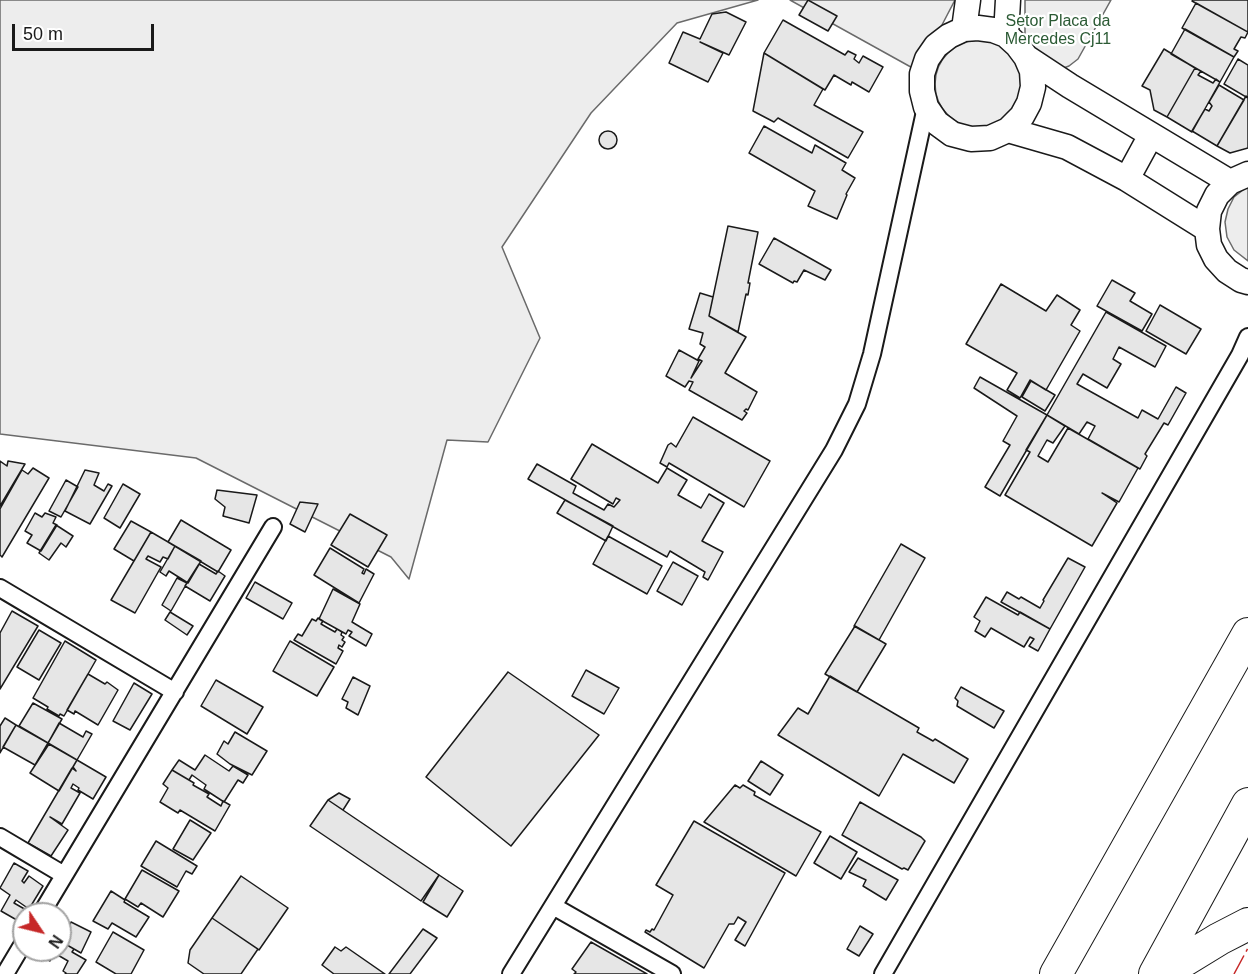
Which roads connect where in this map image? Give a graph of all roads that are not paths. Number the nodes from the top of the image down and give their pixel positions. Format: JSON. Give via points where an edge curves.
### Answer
{"nodes":[{"id":1,"x":968,"y":0,"type":"edge"},
{"id":2,"x":1008,"y":0,"type":"edge"},
{"id":3,"x":964,"y":29,"type":"junction"},
{"id":4,"x":1006,"y":35,"type":"junction"},
{"id":5,"x":1026,"y":57,"type":"junction"},
{"id":6,"x":926,"y":106,"type":"junction"},
{"id":7,"x":1008,"y":130,"type":"junction"},
{"id":8,"x":1151,"y":135,"type":"junction"},
{"id":9,"x":1239,"y":178,"type":"edge"},
{"id":10,"x":1127,"y":179,"type":"junction"},
{"id":11,"x":1207,"y":229,"type":"junction"},
{"id":12,"x":1248,"y":282,"type":"edge"},
{"id":13,"x":1248,"y":337,"type":"edge"},
{"id":14,"x":273,"y":527,"type":"dead end"},
{"id":15,"x":0,"y":588,"type":"edge"},
{"id":16,"x":1248,"y":624,"type":"edge"},
{"id":17,"x":1242,"y":645,"type":"edge"},
{"id":18,"x":175,"y":692,"type":"junction"},
{"id":19,"x":1248,"y":804,"type":"edge"},
{"id":20,"x":0,"y":837,"type":"edge"},
{"id":21,"x":64,"y":875,"type":"junction"},
{"id":22,"x":48,"y":902,"type":"edge"},
{"id":23,"x":552,"y":906,"type":"junction"},
{"id":24,"x":1248,"y":924,"type":"edge"},
{"id":25,"x":1219,"y":939,"type":"junction"},
{"id":26,"x":1248,"y":950,"type":"edge"},
{"id":27,"x":511,"y":974,"type":"edge"},
{"id":28,"x":672,"y":974,"type":"edge"},
{"id":29,"x":883,"y":974,"type":"edge"},
{"id":30,"x":1056,"y":974,"type":"edge"},
{"id":31,"x":1155,"y":974,"type":"edge"},
{"id":32,"x":1162,"y":974,"type":"edge"}],
"edges":[{"from":1,"to":3,"type":"street"},
{"from":2,"to":4,"type":"street"},
{"from":3,"to":4,"type":"street","via":[[993,30]]},
{"from":3,"to":6,"type":"street","via":[[936,46],[927,59],[922,83]]},
{"from":4,"to":5,"type":"street"},
{"from":5,"to":7,"type":"street","via":[[1033,87],[1022,117]]},
{"from":5,"to":8,"type":"street"},
{"from":6,"to":7,"type":"street","via":[[937,123],[952,134],[990,138]]},
{"from":6,"to":23,"type":"street","via":[[872,354],[857,404],[821,470]]},
{"from":7,"to":10,"type":"street","via":[[1067,147]]},
{"from":8,"to":9,"type":"street"},
{"from":8,"to":10,"type":"street"},
{"from":9,"to":11,"type":"street","via":[[1217,195],[1209,211]]},
{"from":10,"to":11,"type":"street"},
{"from":11,"to":12,"type":"street","via":[[1216,259],[1227,271]]},
{"from":13,"to":29,"type":"street"},
{"from":14,"to":18,"type":"street"},
{"from":15,"to":18,"type":"street"},
{"from":16,"to":17,"type":"street"},
{"from":17,"to":30,"type":"highway"},
{"from":18,"to":21,"type":"street"},
{"from":19,"to":31,"type":"highway"},
{"from":20,"to":21,"type":"street"},
{"from":21,"to":22,"type":"street"},
{"from":23,"to":27,"type":"street"},
{"from":23,"to":28,"type":"street"},
{"from":24,"to":25,"type":"highway"},
{"from":25,"to":26,"type":"highway","via":[[1229,939]]},
{"from":25,"to":32,"type":"highway"}]}
